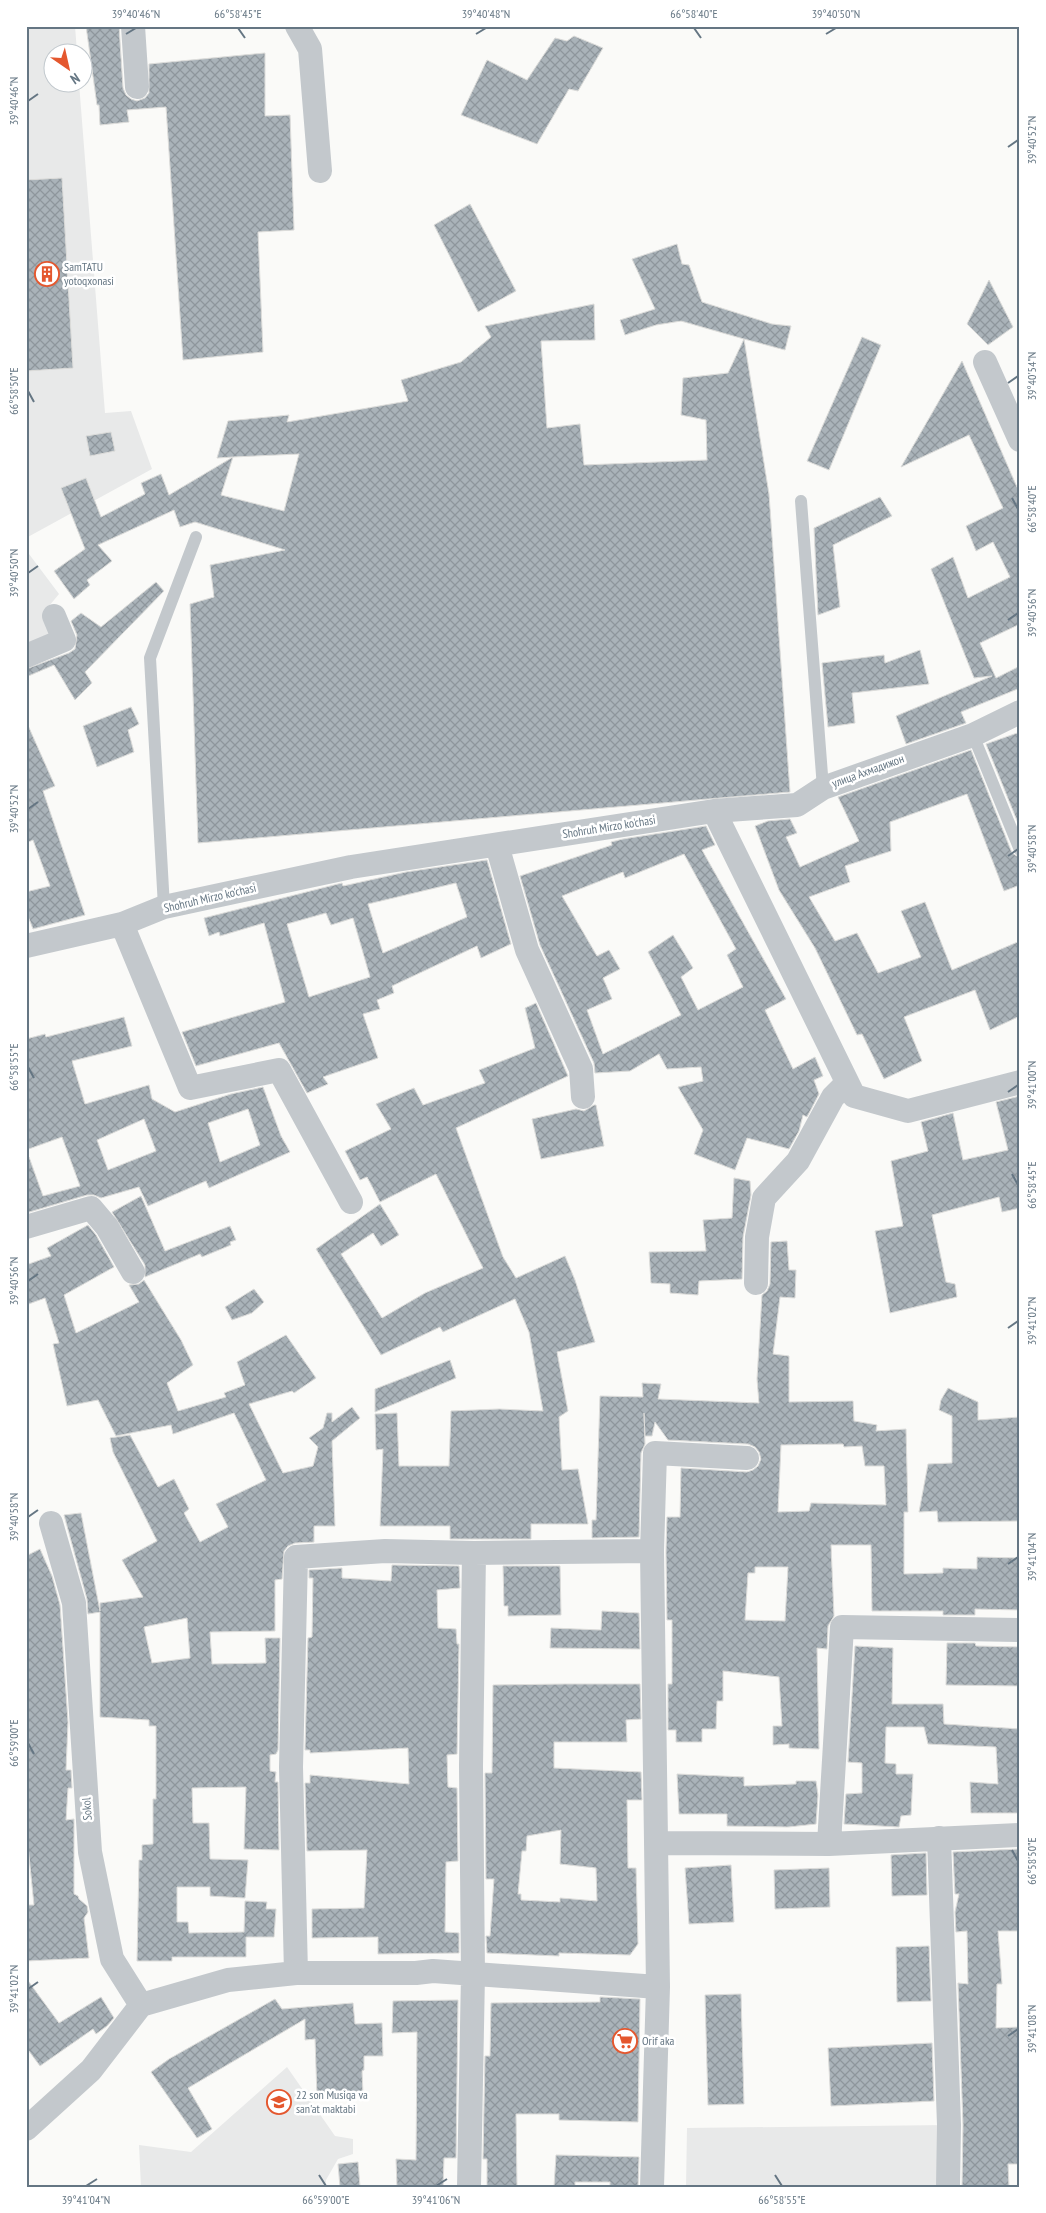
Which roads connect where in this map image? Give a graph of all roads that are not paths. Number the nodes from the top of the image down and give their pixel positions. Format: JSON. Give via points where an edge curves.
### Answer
{"nodes":[{"id":1,"x":133,"y":26,"type":"edge"},
{"id":2,"x":297,"y":26,"type":"edge"},
{"id":3,"x":137,"y":87,"type":"dead end"},
{"id":4,"x":320,"y":171,"type":"dead end"},
{"id":5,"x":986,"y":362,"type":"dead end"},
{"id":6,"x":1020,"y":440,"type":"edge"},
{"id":7,"x":801,"y":501,"type":"dead end"},
{"id":8,"x":196,"y":537,"type":"dead end"},
{"id":9,"x":54,"y":616,"type":"dead end"},
{"id":10,"x":26,"y":656,"type":"edge"},
{"id":11,"x":1020,"y":712,"type":"edge"},
{"id":12,"x":973,"y":735,"type":"junction"},
{"id":13,"x":823,"y":788,"type":"junction"},
{"id":14,"x":714,"y":811,"type":"junction"},
{"id":15,"x":497,"y":845,"type":"junction"},
{"id":16,"x":1020,"y":850,"type":"edge"},
{"id":17,"x":164,"y":907,"type":"junction"},
{"id":18,"x":122,"y":924,"type":"junction"},
{"id":19,"x":26,"y":946,"type":"edge"},
{"id":20,"x":1020,"y":1082,"type":"edge"},
{"id":21,"x":848,"y":1083,"type":"junction"},
{"id":22,"x":584,"y":1097,"type":"dead end"},
{"id":23,"x":351,"y":1202,"type":"dead end"},
{"id":24,"x":26,"y":1227,"type":"edge"},
{"id":25,"x":133,"y":1272,"type":"dead end"},
{"id":26,"x":756,"y":1283,"type":"dead end"},
{"id":27,"x":747,"y":1458,"type":"dead end"},
{"id":28,"x":50,"y":1523,"type":"dead end"},
{"id":29,"x":652,"y":1550,"type":"junction"},
{"id":30,"x":474,"y":1554,"type":"junction"},
{"id":31,"x":1020,"y":1630,"type":"edge"},
{"id":32,"x":1020,"y":1835,"type":"edge"},
{"id":33,"x":939,"y":1838,"type":"junction"},
{"id":34,"x":658,"y":1843,"type":"junction"},
{"id":35,"x":829,"y":1844,"type":"junction"},
{"id":36,"x":296,"y":1973,"type":"junction"},
{"id":37,"x":473,"y":1974,"type":"junction"},
{"id":38,"x":658,"y":1987,"type":"junction"},
{"id":39,"x":141,"y":2006,"type":"junction"},
{"id":40,"x":26,"y":2129,"type":"edge"},
{"id":41,"x":469,"y":2187,"type":"edge"},
{"id":42,"x":652,"y":2187,"type":"edge"},
{"id":43,"x":948,"y":2187,"type":"edge"}],
"edges":[{"from":1,"to":3,"type":"street"},
{"from":2,"to":4,"type":"street","via":[[310,49]]},
{"from":5,"to":6,"type":"street"},
{"from":7,"to":13,"type":"lane"},
{"from":8,"to":17,"type":"lane","via":[[150,658]]},
{"from":9,"to":10,"type":"street","via":[[64,640]]},
{"from":11,"to":12,"type":"street","name":"улица Ахмадижон"},
{"from":12,"to":13,"type":"street","name":"улица Ахмадижон"},
{"from":12,"to":16,"type":"lane"},
{"from":13,"to":14,"type":"street","name":"улица Ахмадижон","via":[[796,806]]},
{"from":14,"to":15,"type":"street","name":"Shohruh Mirzo ko'chasi"},
{"from":14,"to":21,"type":"street"},
{"from":15,"to":17,"type":"street","name":"Shohruh Mirzo ko'chasi","via":[[351,867]]},
{"from":15,"to":22,"type":"street","via":[[527,950],[581,1069]]},
{"from":17,"to":18,"type":"street","name":"Shohruh Mirzo ko'chasi"},
{"from":18,"to":19,"type":"street","name":"Shohruh Mirzo ko'chasi"},
{"from":18,"to":23,"type":"street","via":[[190,1088],[279,1070]]},
{"from":20,"to":21,"type":"street","via":[[908,1111],[854,1096]]},
{"from":21,"to":26,"type":"street","via":[[832,1097],[798,1161],[764,1198]]},
{"from":24,"to":25,"type":"street","via":[[90,1208],[108,1226]]},
{"from":27,"to":29,"type":"street","via":[[655,1453]]},
{"from":28,"to":39,"type":"street","name":"Sokol","via":[[74,1603],[90,1852],[112,1959]]},
{"from":29,"to":30,"type":"street"},
{"from":29,"to":34,"type":"street"},
{"from":30,"to":36,"type":"street","via":[[385,1551],[296,1557],[291,1766]]},
{"from":30,"to":37,"type":"street"},
{"from":31,"to":35,"type":"street","via":[[842,1627]]},
{"from":32,"to":33,"type":"street"},
{"from":33,"to":35,"type":"street"},
{"from":33,"to":43,"type":"street","via":[[949,2125]]},
{"from":34,"to":35,"type":"street"},
{"from":34,"to":38,"type":"street"},
{"from":36,"to":37,"type":"street","via":[[434,1971]]},
{"from":36,"to":39,"type":"street","via":[[228,1980]]},
{"from":37,"to":38,"type":"street"},
{"from":37,"to":41,"type":"street"},
{"from":38,"to":42,"type":"street"},
{"from":39,"to":40,"type":"street","via":[[91,2070]]}]}
